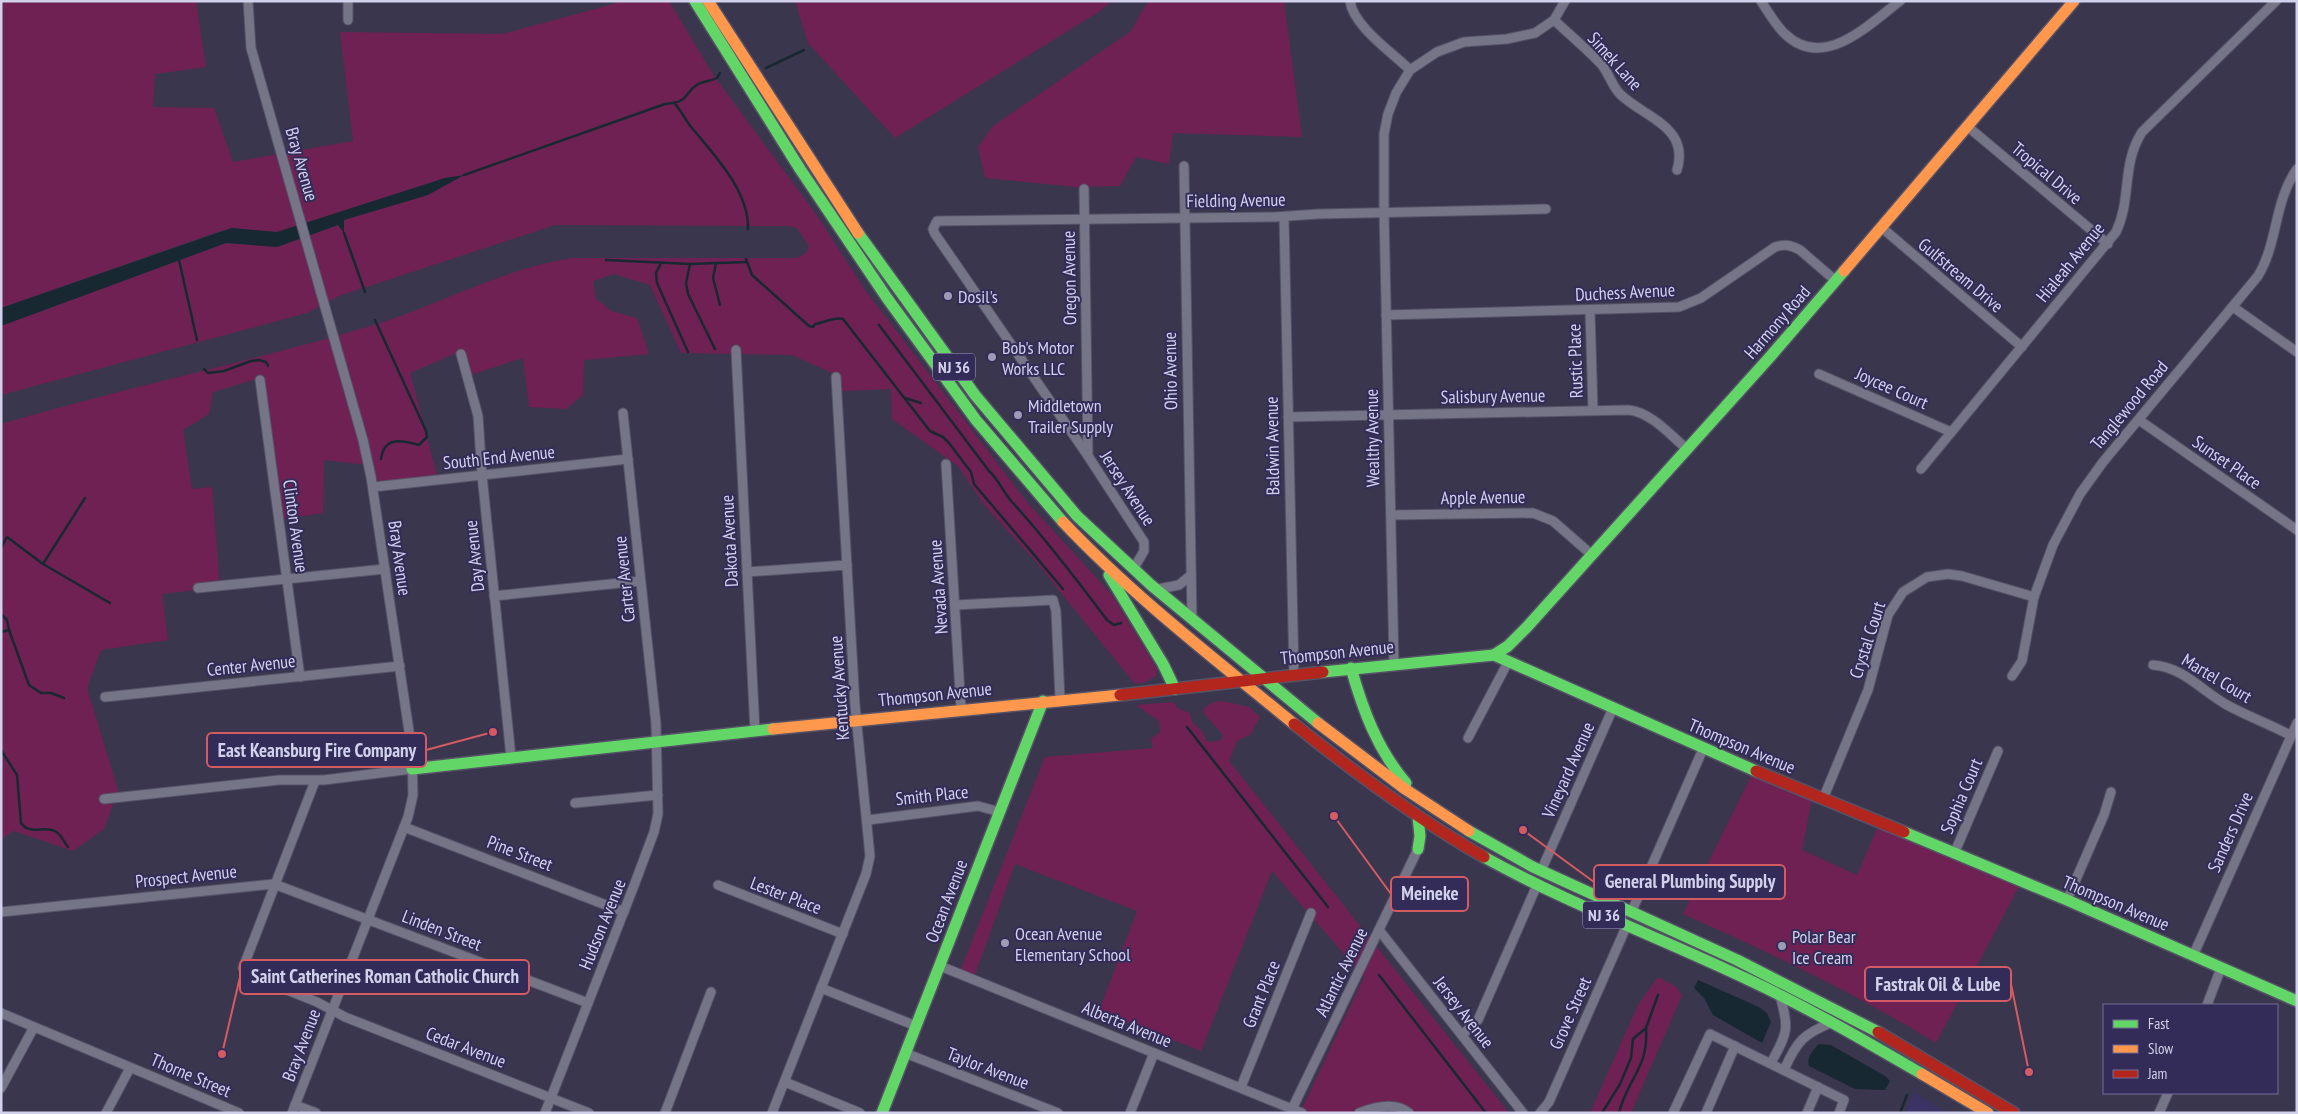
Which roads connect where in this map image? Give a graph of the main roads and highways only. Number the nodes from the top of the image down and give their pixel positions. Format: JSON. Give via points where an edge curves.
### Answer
{"nodes":[{"id":1,"x":695,"y":1,"type":"edge"},
{"id":2,"x":708,"y":1,"type":"edge"},
{"id":3,"x":2074,"y":1,"type":"edge"},
{"id":4,"x":1095,"y":555,"type":"junction"},
{"id":5,"x":1494,"y":655,"type":"junction"},
{"id":6,"x":1351,"y":668,"type":"junction"},
{"id":7,"x":1263,"y":678,"type":"junction"},
{"id":8,"x":1242,"y":681,"type":"junction"},
{"id":9,"x":1174,"y":689,"type":"junction"},
{"id":10,"x":1043,"y":701,"type":"junction"},
{"id":11,"x":412,"y":769,"type":"road end"},
{"id":12,"x":1431,"y":807,"type":"junction"},
{"id":13,"x":1418,"y":818,"type":"junction"},
{"id":14,"x":1444,"y":834,"type":"junction"},
{"id":15,"x":2297,"y":1001,"type":"edge"},
{"id":16,"x":882,"y":1113,"type":"edge"},
{"id":17,"x":1988,"y":1113,"type":"edge"},
{"id":18,"x":2014,"y":1113,"type":"edge"}],
"edges":[{"from":1,"to":4,"type":"main road","number":"NJ 36","via":[[800,169],[887,298],[976,420],[1029,484]]},
{"from":2,"to":7,"type":"main road","number":"NJ 36","via":[[828,187],[938,347],[1050,486],[1092,531]]},
{"from":3,"to":5,"type":"main road","name":"Harmony Road","via":[[1687,449],[1517,638]]},
{"from":4,"to":8,"type":"main road","number":"NJ 36"},
{"from":4,"to":9,"type":"main road","via":[[1128,603]]},
{"from":5,"to":6,"type":"main road","name":"Thompson Avenue"},
{"from":5,"to":15,"type":"main road","name":"Thompson Avenue","via":[[1703,749],[2067,900]]},
{"from":6,"to":7,"type":"main road","name":"Thompson Avenue"},
{"from":6,"to":12,"type":"main road","via":[[1385,755],[1396,772]]},
{"from":7,"to":8,"type":"main road","name":"Thompson Avenue"},
{"from":7,"to":12,"type":"main road","number":"NJ 36","via":[[1401,788]]},
{"from":8,"to":9,"type":"main road","name":"Thompson Avenue"},
{"from":8,"to":13,"type":"main road","number":"NJ 36","via":[[1324,748]]},
{"from":9,"to":10,"type":"main road","name":"Thompson Avenue"},
{"from":10,"to":11,"type":"main road","name":"Thompson Avenue","via":[[433,764]]},
{"from":10,"to":16,"type":"main road","name":"Ocean Avenue"},
{"from":12,"to":18,"type":"main road","number":"NJ 36","via":[[1541,872],[1733,958],[1858,1020]]},
{"from":13,"to":14,"type":"main road","number":"NJ 36"},
{"from":13,"to":14,"type":"main road","via":[[1418,849]]},
{"from":14,"to":17,"type":"main road","number":"NJ 36","via":[[1537,885],[1833,1022]]}]}
